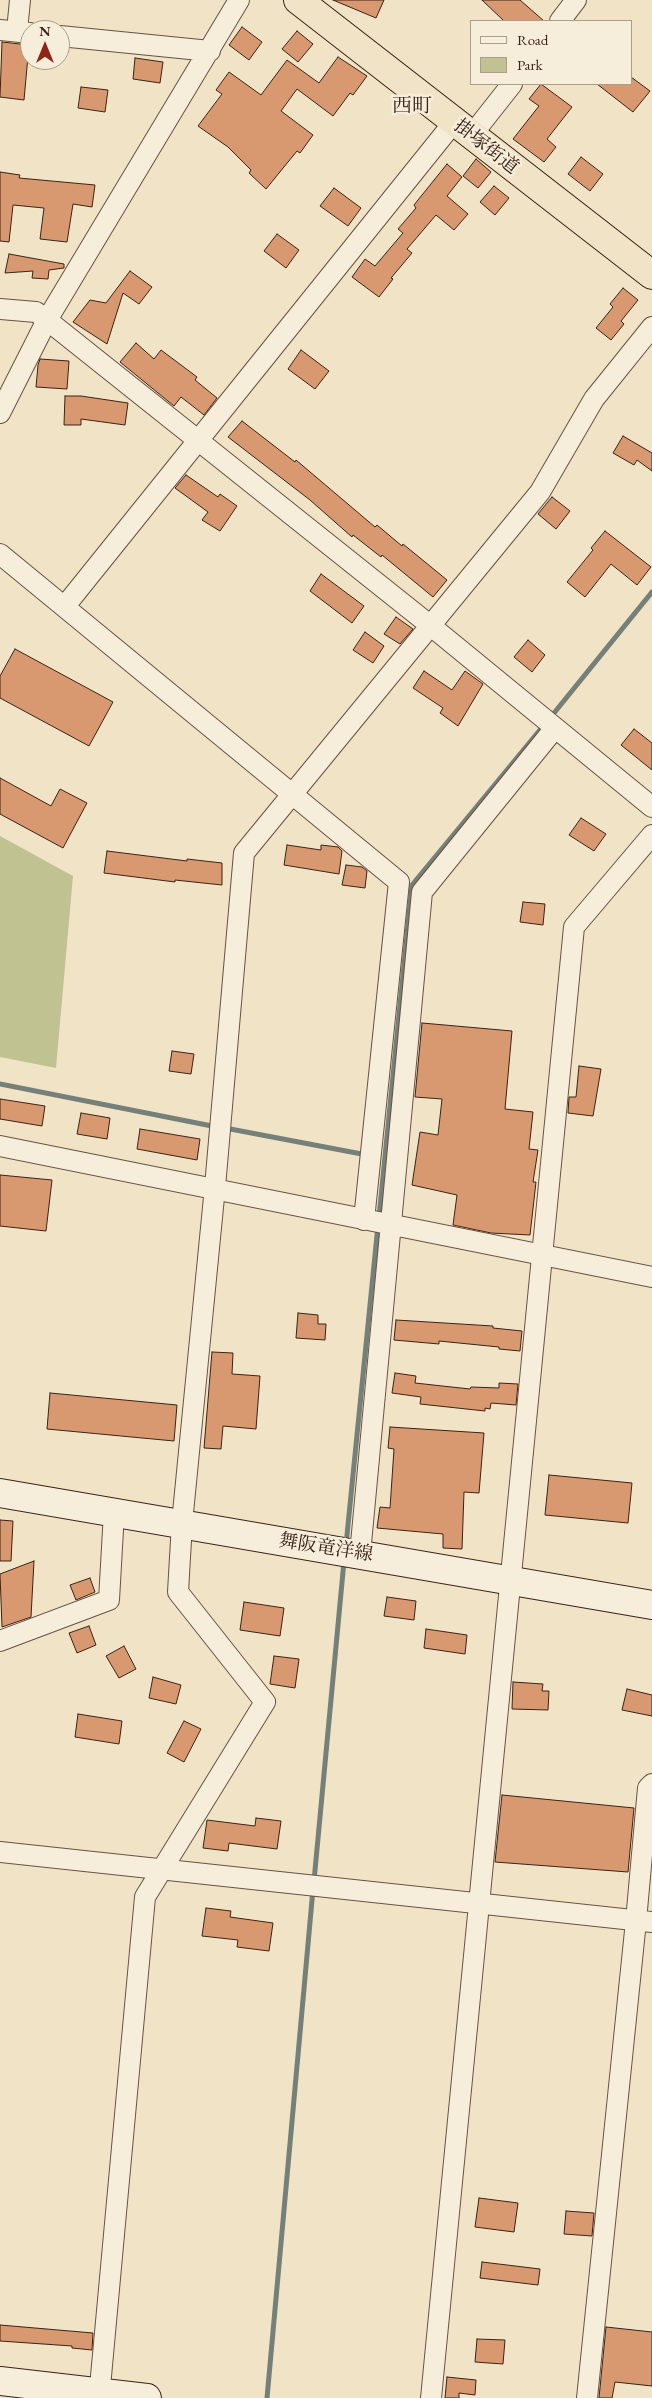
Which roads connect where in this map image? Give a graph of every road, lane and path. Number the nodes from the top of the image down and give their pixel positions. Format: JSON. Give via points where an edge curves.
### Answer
{"nodes":[{"id":1,"x":20,"y":0,"type":"edge"},
{"id":2,"x":239,"y":0,"type":"edge"},
{"id":3,"x":298,"y":0,"type":"edge"},
{"id":4,"x":576,"y":0,"type":"edge"},
{"id":5,"x":561,"y":20,"type":"edge"},
{"id":6,"x":16,"y":31,"type":"edge"},
{"id":7,"x":70,"y":37,"type":"edge"},
{"id":8,"x":210,"y":51,"type":"junction"},
{"id":9,"x":511,"y":85,"type":"edge"},
{"id":10,"x":463,"y":129,"type":"junction"},
{"id":11,"x":652,"y":275,"type":"edge"},
{"id":12,"x":0,"y":309,"type":"edge"},
{"id":13,"x":47,"y":320,"type":"junction"},
{"id":14,"x":652,"y":327,"type":"edge"},
{"id":15,"x":0,"y":413,"type":"edge"},
{"id":16,"x":198,"y":442,"type":"junction"},
{"id":17,"x":0,"y":554,"type":"edge"},
{"id":18,"x":65,"y":606,"type":"junction"},
{"id":19,"x":431,"y":626,"type":"junction"},
{"id":20,"x":550,"y":724,"type":"junction"},
{"id":21,"x":292,"y":794,"type":"junction"},
{"id":22,"x":652,"y":807,"type":"edge"},
{"id":23,"x":652,"y":835,"type":"edge"},
{"id":24,"x":0,"y":1146,"type":"edge"},
{"id":25,"x":215,"y":1188,"type":"junction"},
{"id":26,"x":364,"y":1220,"type":"junction"},
{"id":27,"x":392,"y":1226,"type":"junction"},
{"id":28,"x":542,"y":1254,"type":"junction"},
{"id":29,"x":652,"y":1277,"type":"edge"},
{"id":30,"x":0,"y":1493,"type":"edge"},
{"id":31,"x":114,"y":1512,"type":"junction"},
{"id":32,"x":182,"y":1523,"type":"junction"},
{"id":33,"x":362,"y":1554,"type":"junction"},
{"id":34,"x":512,"y":1580,"type":"junction"},
{"id":35,"x":652,"y":1605,"type":"edge"},
{"id":36,"x":0,"y":1641,"type":"edge"},
{"id":37,"x":652,"y":1784,"type":"edge"},
{"id":38,"x":0,"y":1852,"type":"edge"},
{"id":39,"x":162,"y":1870,"type":"junction"},
{"id":40,"x":478,"y":1904,"type":"junction"},
{"id":41,"x":644,"y":1922,"type":"edge"},
{"id":42,"x":0,"y":2381,"type":"edge"},
{"id":43,"x":99,"y":2395,"type":"edge"},
{"id":44,"x":146,"y":2398,"type":"edge"},
{"id":45,"x":430,"y":2398,"type":"edge"},
{"id":46,"x":587,"y":2398,"type":"edge"}],
"edges":[{"from":1,"to":6,"type":"street"},
{"from":2,"to":8,"type":"street"},
{"from":3,"to":10,"type":"highway","name":"掛塚街道"},
{"from":4,"to":5,"type":"street"},
{"from":7,"to":8,"type":"street"},
{"from":8,"to":13,"type":"street"},
{"from":9,"to":10,"type":"street"},
{"from":10,"to":11,"type":"highway","name":"掛塚街道"},
{"from":10,"to":16,"type":"street"},
{"from":12,"to":13,"type":"street","via":[[36,312]]},
{"from":13,"to":15,"type":"street"},
{"from":13,"to":16,"type":"street"},
{"from":14,"to":19,"type":"street","via":[[594,399],[540,492]]},
{"from":16,"to":18,"type":"street"},
{"from":16,"to":19,"type":"street"},
{"from":17,"to":18,"type":"street"},
{"from":18,"to":21,"type":"street"},
{"from":19,"to":20,"type":"street"},
{"from":19,"to":21,"type":"street"},
{"from":20,"to":22,"type":"street"},
{"from":20,"to":27,"type":"street","via":[[422,892]]},
{"from":21,"to":25,"type":"street","via":[[244,853]]},
{"from":21,"to":26,"type":"street","via":[[399,882]]},
{"from":23,"to":28,"type":"street","via":[[574,927]]},
{"from":24,"to":25,"type":"street"},
{"from":25,"to":26,"type":"street"},
{"from":25,"to":32,"type":"street"},
{"from":26,"to":27,"type":"street"},
{"from":27,"to":28,"type":"street"},
{"from":27,"to":33,"type":"street"},
{"from":28,"to":29,"type":"street"},
{"from":28,"to":34,"type":"street"},
{"from":30,"to":31,"type":"main road","name":"舞阪竜洋線"},
{"from":31,"to":32,"type":"main road","name":"舞阪竜洋線"},
{"from":31,"to":36,"type":"street","via":[[109,1600]]},
{"from":32,"to":33,"type":"main road","name":"舞阪竜洋線"},
{"from":32,"to":39,"type":"street","via":[[178,1592],[265,1702]]},
{"from":33,"to":34,"type":"main road","name":"舞阪竜洋線"},
{"from":34,"to":35,"type":"main road","name":"舞阪竜洋線"},
{"from":34,"to":40,"type":"street"},
{"from":37,"to":41,"type":"street","via":[[648,1788]]},
{"from":38,"to":39,"type":"street"},
{"from":39,"to":40,"type":"street"},
{"from":39,"to":43,"type":"street","via":[[145,1897]]},
{"from":40,"to":41,"type":"street"},
{"from":40,"to":45,"type":"street"},
{"from":41,"to":46,"type":"street"},
{"from":42,"to":43,"type":"main road"},
{"from":43,"to":44,"type":"main road"}]}
